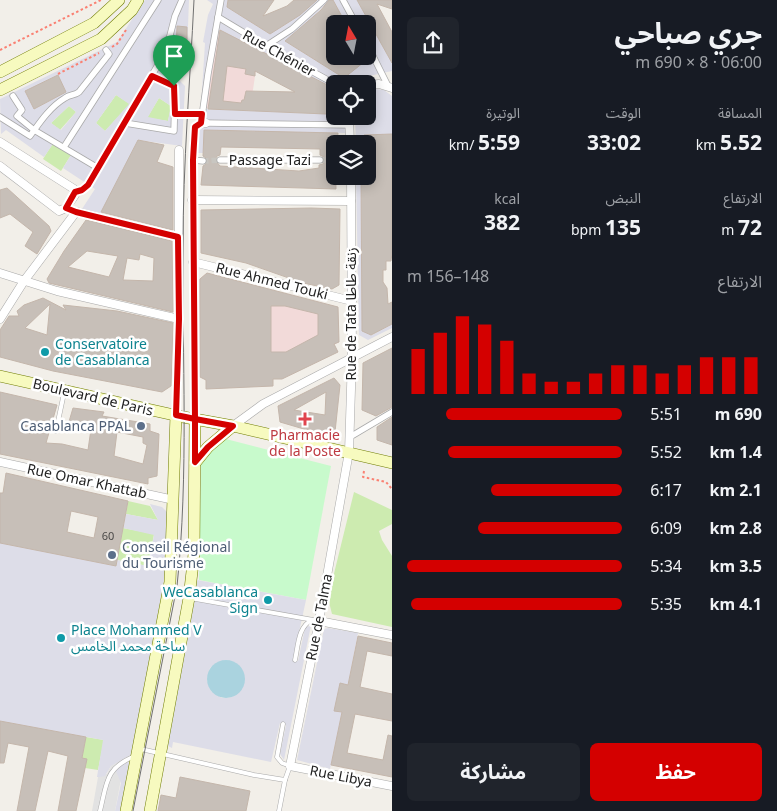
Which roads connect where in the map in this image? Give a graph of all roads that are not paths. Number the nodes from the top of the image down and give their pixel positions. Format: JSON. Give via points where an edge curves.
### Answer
{"nodes":[{"id":1,"x":120,"y":0,"type":"edge"},
{"id":2,"x":138,"y":0,"type":"edge"},
{"id":3,"x":158,"y":0,"type":"edge"},
{"id":4,"x":182,"y":0,"type":"edge"},
{"id":5,"x":222,"y":0,"type":"edge"},
{"id":6,"x":324,"y":0,"type":"edge"},
{"id":7,"x":344,"y":0,"type":"edge"},
{"id":8,"x":352,"y":15,"type":"edge"},
{"id":9,"x":218,"y":17,"type":"junction"},
{"id":10,"x":266,"y":46,"type":"junction"},
{"id":11,"x":106,"y":50,"type":"dead end"},
{"id":12,"x":376,"y":61,"type":"edge"},
{"id":13,"x":0,"y":72,"type":"edge"},
{"id":14,"x":152,"y":76,"type":"junction"},
{"id":15,"x":326,"y":79,"type":"edge"},
{"id":16,"x":376,"y":84,"type":"edge"},
{"id":17,"x":390,"y":87,"type":"edge"},
{"id":18,"x":0,"y":90,"type":"edge"},
{"id":19,"x":13,"y":96,"type":"dead end"},
{"id":20,"x":175,"y":114,"type":"junction"},
{"id":21,"x":202,"y":114,"type":"junction"},
{"id":22,"x":0,"y":117,"type":"edge"},
{"id":23,"x":326,"y":120,"type":"edge"},
{"id":24,"x":125,"y":123,"type":"junction"},
{"id":25,"x":204,"y":123,"type":"junction"},
{"id":26,"x":34,"y":130,"type":"junction"},
{"id":27,"x":0,"y":142,"type":"edge"},
{"id":28,"x":64,"y":148,"type":"junction"},
{"id":29,"x":179,"y":150,"type":"dead end"},
{"id":30,"x":193,"y":160,"type":"junction"},
{"id":31,"x":203,"y":160,"type":"tunnel mouth"},
{"id":32,"x":220,"y":160,"type":"tunnel mouth"},
{"id":33,"x":320,"y":160,"type":"tunnel mouth"},
{"id":34,"x":0,"y":166,"type":"edge"},
{"id":35,"x":98,"y":168,"type":"junction"},
{"id":36,"x":351,"y":185,"type":"edge"},
{"id":37,"x":75,"y":192,"type":"junction"},
{"id":38,"x":192,"y":200,"type":"junction"},
{"id":39,"x":351,"y":201,"type":"junction"},
{"id":40,"x":66,"y":208,"type":"junction"},
{"id":41,"x":76,"y":212,"type":"junction"},
{"id":42,"x":178,"y":237,"type":"junction"},
{"id":43,"x":193,"y":262,"type":"junction"},
{"id":44,"x":0,"y":272,"type":"edge"},
{"id":45,"x":24,"y":281,"type":"junction"},
{"id":46,"x":352,"y":300,"type":"junction"},
{"id":47,"x":0,"y":319,"type":"edge"},
{"id":48,"x":179,"y":319,"type":"junction"},
{"id":49,"x":392,"y":337,"type":"edge"},
{"id":50,"x":352,"y":357,"type":"junction"},
{"id":51,"x":0,"y":376,"type":"edge"},
{"id":52,"x":64,"y":390,"type":"junction"},
{"id":53,"x":392,"y":412,"type":"edge"},
{"id":54,"x":176,"y":415,"type":"junction"},
{"id":55,"x":195,"y":419,"type":"junction"},
{"id":56,"x":233,"y":426,"type":"junction"},
{"id":57,"x":56,"y":431,"type":"dead end"},
{"id":58,"x":350,"y":437,"type":"junction"},
{"id":59,"x":349,"y":452,"type":"junction"},
{"id":60,"x":0,"y":462,"type":"edge"},
{"id":61,"x":195,"y":462,"type":"junction"},
{"id":62,"x":390,"y":465,"type":"edge"},
{"id":63,"x":174,"y":500,"type":"junction"},
{"id":64,"x":189,"y":598,"type":"junction"},
{"id":65,"x":315,"y":621,"type":"junction"},
{"id":66,"x":392,"y":635,"type":"edge"},
{"id":67,"x":295,"y":660,"type":"dead end"},
{"id":68,"x":283,"y":724,"type":"dead end"},
{"id":69,"x":137,"y":752,"type":"junction"},
{"id":70,"x":160,"y":753,"type":"junction"},
{"id":71,"x":290,"y":766,"type":"junction"},
{"id":72,"x":285,"y":780,"type":"junction"},
{"id":73,"x":392,"y":786,"type":"edge"},
{"id":74,"x":100,"y":811,"type":"edge"},
{"id":75,"x":126,"y":811,"type":"edge"},
{"id":76,"x":150,"y":811,"type":"edge"},
{"id":77,"x":279,"y":811,"type":"edge"}],
"edges":[{"from":1,"to":13,"type":"main road","via":[[94,23]]},
{"from":2,"to":18,"type":"main road","via":[[132,10],[101,39]]},
{"from":3,"to":28,"type":"street"},
{"from":4,"to":14,"type":"street","via":[[166,51]]},
{"from":5,"to":9,"type":"street"},
{"from":6,"to":10,"type":"street","via":[[292,29]]},
{"from":7,"to":8,"type":"street"},
{"from":9,"to":10,"type":"street","name":"Rue Chénier"},
{"from":9,"to":21,"type":"street"},
{"from":10,"to":15,"type":"street","name":"Rue Chénier"},
{"from":11,"to":26,"type":"street","via":[[109,54],[79,92],[65,98]]},
{"from":12,"to":17,"type":"street"},
{"from":14,"to":20,"type":"street","via":[[174,86]]},
{"from":14,"to":24,"type":"street"},
{"from":16,"to":17,"type":"street"},
{"from":19,"to":26,"type":"street","via":[[22,110],[17,116]]},
{"from":20,"to":21,"type":"street"},
{"from":20,"to":24,"type":"street","via":[[174,131]]},
{"from":21,"to":25,"type":"street"},
{"from":22,"to":26,"type":"street","via":[[30,136]]},
{"from":23,"to":25,"type":"street"},
{"from":24,"to":35,"type":"street"},
{"from":25,"to":30,"type":"street","via":[[195,127]]},
{"from":26,"to":28,"type":"street"},
{"from":27,"to":37,"type":"street"},
{"from":28,"to":35,"type":"street"},
{"from":29,"to":42,"type":"street"},
{"from":30,"to":31,"type":"street"},
{"from":30,"to":38,"type":"street"},
{"from":32,"to":33,"type":"street","name":"Passage Tazi"},
{"from":34,"to":40,"type":"street","via":[[59,211]]},
{"from":35,"to":37,"type":"street","via":[[86,186]]},
{"from":36,"to":39,"type":"street","name":"Rue de Tata زنقة طاطا"},
{"from":37,"to":40,"type":"street"},
{"from":38,"to":39,"type":"street"},
{"from":38,"to":43,"type":"street"},
{"from":39,"to":46,"type":"street","name":"Rue de Tata زنقة طاطا"},
{"from":40,"to":41,"type":"street"},
{"from":41,"to":42,"type":"street"},
{"from":41,"to":45,"type":"street"},
{"from":42,"to":48,"type":"street"},
{"from":43,"to":46,"type":"street","name":"Rue Ahmed Touki"},
{"from":43,"to":55,"type":"street"},
{"from":44,"to":45,"type":"street"},
{"from":45,"to":47,"type":"street"},
{"from":45,"to":48,"type":"street","via":[[115,306]]},
{"from":46,"to":50,"type":"street","name":"Rue de Tata زنقة طاطا"},
{"from":48,"to":54,"type":"street"},
{"from":49,"to":50,"type":"street"},
{"from":50,"to":56,"type":"street","via":[[263,404]]},
{"from":50,"to":58,"type":"street","name":"Rue de Tata زنقة طاطا"},
{"from":51,"to":52,"type":"main road","name":"Boulevard de Paris"},
{"from":52,"to":54,"type":"main road","name":"Boulevard de Paris"},
{"from":52,"to":57,"type":"lane"},
{"from":53,"to":58,"type":"street"},
{"from":54,"to":55,"type":"main road","name":"Boulevard de Paris"},
{"from":54,"to":63,"type":"main road"},
{"from":55,"to":56,"type":"main road","name":"Boulevard de Paris"},
{"from":55,"to":61,"type":"main road"},
{"from":56,"to":59,"type":"main road","name":"Boulevard de Paris"},
{"from":56,"to":61,"type":"main road"},
{"from":58,"to":59,"type":"street","name":"Rue de Tata زنقة طاطا"},
{"from":59,"to":62,"type":"main road","name":"Boulevard de Paris"},
{"from":59,"to":65,"type":"street","name":"Rue de Talma"},
{"from":60,"to":63,"type":"street","name":"Rue Omar Khattab"},
{"from":61,"to":64,"type":"main road","via":[[194,554]]},
{"from":63,"to":69,"type":"main road","via":[[170,582]]},
{"from":64,"to":65,"type":"lane"},
{"from":64,"to":70,"type":"main road"},
{"from":65,"to":66,"type":"street"},
{"from":65,"to":67,"type":"lane","via":[[302,627]]},
{"from":65,"to":71,"type":"street","name":"Rue de Talma"},
{"from":68,"to":71,"type":"lane","via":[[277,757]]},
{"from":69,"to":70,"type":"lane"},
{"from":69,"to":74,"type":"lane","via":[[112,771]]},
{"from":69,"to":75,"type":"main road"},
{"from":70,"to":72,"type":"lane"},
{"from":70,"to":76,"type":"main road"},
{"from":71,"to":72,"type":"lane","name":"Rue de Talma"},
{"from":71,"to":73,"type":"street","name":"Rue Libya"},
{"from":72,"to":77,"type":"lane","name":"Rue de Talma"}]}
